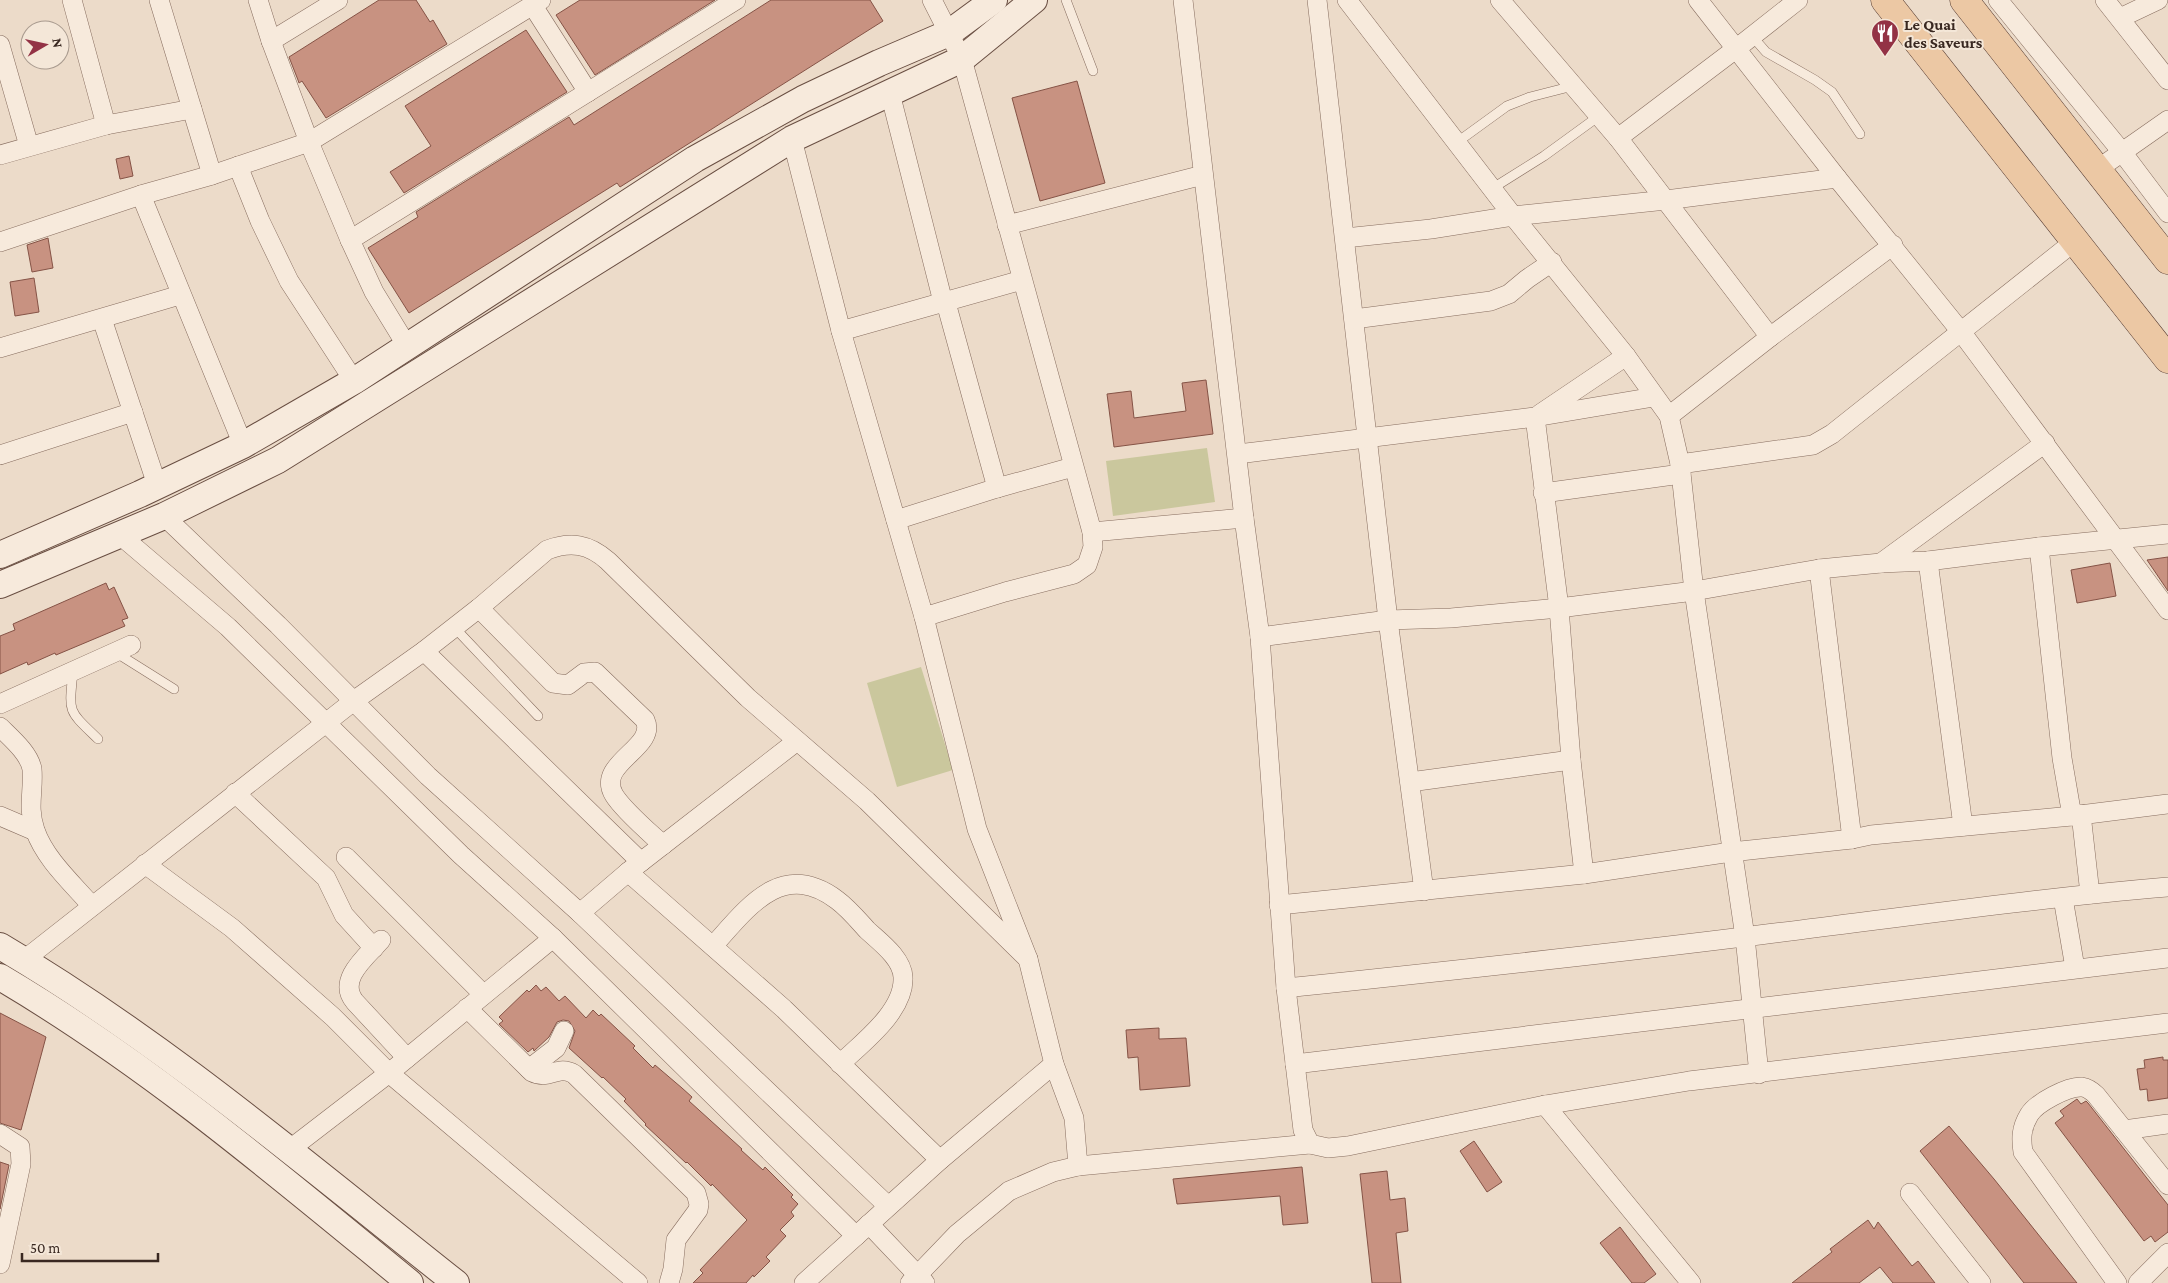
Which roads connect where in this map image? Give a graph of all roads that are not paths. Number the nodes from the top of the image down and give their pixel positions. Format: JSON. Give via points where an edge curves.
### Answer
{"nodes":[{"id":1,"x":72,"y":0,"type":"edge"},
{"id":2,"x":159,"y":0,"type":"edge"},
{"id":3,"x":258,"y":0,"type":"edge"},
{"id":4,"x":338,"y":0,"type":"edge"},
{"id":5,"x":736,"y":0,"type":"edge"},
{"id":6,"x":932,"y":0,"type":"edge"},
{"id":7,"x":994,"y":0,"type":"edge"},
{"id":8,"x":1034,"y":0,"type":"edge"},
{"id":9,"x":1066,"y":0,"type":"edge"},
{"id":10,"x":1183,"y":0,"type":"edge"},
{"id":11,"x":1317,"y":0,"type":"edge"},
{"id":12,"x":1347,"y":0,"type":"edge"},
{"id":13,"x":1500,"y":0,"type":"edge"},
{"id":14,"x":1698,"y":0,"type":"edge"},
{"id":15,"x":1798,"y":0,"type":"edge"},
{"id":16,"x":1885,"y":0,"type":"edge"},
{"id":17,"x":1964,"y":0,"type":"edge"},
{"id":18,"x":1998,"y":0,"type":"edge"},
{"id":19,"x":2105,"y":0,"type":"edge"},
{"id":20,"x":2158,"y":0,"type":"edge"},
{"id":21,"x":537,"y":3,"type":"edge"},
{"id":22,"x":2120,"y":18,"type":"junction"},
{"id":23,"x":949,"y":33,"type":"junction"},
{"id":24,"x":1752,"y":36,"type":"junction"},
{"id":25,"x":271,"y":41,"type":"junction"},
{"id":26,"x":0,"y":45,"type":"edge"},
{"id":27,"x":1737,"y":48,"type":"junction"},
{"id":28,"x":962,"y":60,"type":"junction"},
{"id":29,"x":1093,"y":71,"type":"dead end"},
{"id":30,"x":2168,"y":80,"type":"edge"},
{"id":31,"x":1573,"y":86,"type":"junction"},
{"id":32,"x":588,"y":92,"type":"junction"},
{"id":33,"x":890,"y":93,"type":"junction"},
{"id":34,"x":192,"y":109,"type":"junction"},
{"id":35,"x":1598,"y":116,"type":"junction"},
{"id":36,"x":2168,"y":120,"type":"edge"},
{"id":37,"x":106,"y":125,"type":"junction"},
{"id":38,"x":1860,"y":134,"type":"dead end"},
{"id":39,"x":1618,"y":138,"type":"junction"},
{"id":40,"x":792,"y":139,"type":"junction"},
{"id":41,"x":309,"y":142,"type":"junction"},
{"id":42,"x":1456,"y":142,"type":"junction"},
{"id":43,"x":29,"y":146,"type":"junction"},
{"id":44,"x":2122,"y":152,"type":"junction"},
{"id":45,"x":0,"y":154,"type":"edge"},
{"id":46,"x":238,"y":166,"type":"junction"},
{"id":47,"x":2098,"y":170,"type":"junction"},
{"id":48,"x":212,"y":175,"type":"junction"},
{"id":49,"x":1203,"y":176,"type":"junction"},
{"id":50,"x":1837,"y":178,"type":"junction"},
{"id":51,"x":1493,"y":188,"type":"junction"},
{"id":52,"x":141,"y":195,"type":"junction"},
{"id":53,"x":1666,"y":200,"type":"junction"},
{"id":54,"x":2168,"y":212,"type":"edge"},
{"id":55,"x":1513,"y":216,"type":"junction"},
{"id":56,"x":1007,"y":225,"type":"junction"},
{"id":57,"x":1345,"y":238,"type":"junction"},
{"id":58,"x":350,"y":240,"type":"junction"},
{"id":59,"x":2075,"y":241,"type":"junction"},
{"id":60,"x":0,"y":242,"type":"edge"},
{"id":61,"x":1893,"y":246,"type":"junction"},
{"id":62,"x":2168,"y":260,"type":"edge"},
{"id":63,"x":1552,"y":262,"type":"junction"},
{"id":64,"x":1022,"y":280,"type":"junction"},
{"id":65,"x":180,"y":294,"type":"junction"},
{"id":66,"x":943,"y":302,"type":"junction"},
{"id":67,"x":102,"y":319,"type":"junction"},
{"id":68,"x":1354,"y":319,"type":"junction"},
{"id":69,"x":841,"y":331,"type":"junction"},
{"id":70,"x":1962,"y":333,"type":"junction"},
{"id":71,"x":1770,"y":337,"type":"junction"},
{"id":72,"x":407,"y":346,"type":"junction"},
{"id":73,"x":0,"y":348,"type":"edge"},
{"id":74,"x":1626,"y":356,"type":"junction"},
{"id":75,"x":2168,"y":359,"type":"edge"},
{"id":76,"x":354,"y":381,"type":"junction"},
{"id":77,"x":1654,"y":397,"type":"junction"},
{"id":78,"x":133,"y":412,"type":"junction"},
{"id":79,"x":1669,"y":416,"type":"junction"},
{"id":80,"x":1535,"y":418,"type":"junction"},
{"id":81,"x":1368,"y":438,"type":"junction"},
{"id":82,"x":2045,"y":443,"type":"junction"},
{"id":83,"x":243,"y":445,"type":"junction"},
{"id":84,"x":1238,"y":454,"type":"junction"},
{"id":85,"x":0,"y":455,"type":"edge"},
{"id":86,"x":1073,"y":467,"type":"junction"},
{"id":87,"x":1680,"y":469,"type":"junction"},
{"id":88,"x":157,"y":485,"type":"junction"},
{"id":89,"x":997,"y":488,"type":"junction"},
{"id":90,"x":1544,"y":493,"type":"junction"},
{"id":91,"x":164,"y":516,"type":"junction"},
{"id":92,"x":1244,"y":518,"type":"junction"},
{"id":93,"x":896,"y":520,"type":"junction"},
{"id":94,"x":1092,"y":532,"type":"junction"},
{"id":95,"x":120,"y":534,"type":"junction"},
{"id":96,"x":2168,"y":534,"type":"edge"},
{"id":97,"x":2117,"y":540,"type":"junction"},
{"id":98,"x":2039,"y":547,"type":"junction"},
{"id":99,"x":0,"y":555,"type":"edge"},
{"id":100,"x":1928,"y":561,"type":"junction"},
{"id":101,"x":1881,"y":563,"type":"junction"},
{"id":102,"x":1819,"y":569,"type":"junction"},
{"id":103,"x":0,"y":585,"type":"edge"},
{"id":104,"x":1694,"y":591,"type":"junction"},
{"id":105,"x":479,"y":608,"type":"junction"},
{"id":106,"x":1559,"y":608,"type":"junction"},
{"id":107,"x":2168,"y":610,"type":"edge"},
{"id":108,"x":924,"y":617,"type":"junction"},
{"id":109,"x":1388,"y":620,"type":"junction"},
{"id":110,"x":454,"y":627,"type":"junction"},
{"id":111,"x":1260,"y":637,"type":"junction"},
{"id":112,"x":123,"y":648,"type":"joint"},
{"id":113,"x":424,"y":651,"type":"junction"},
{"id":114,"x":73,"y":671,"type":"junction"},
{"id":115,"x":174,"y":689,"type":"dead end"},
{"id":116,"x":355,"y":700,"type":"junction"},
{"id":117,"x":0,"y":704,"type":"edge"},
{"id":118,"x":538,"y":716,"type":"dead end"},
{"id":119,"x":326,"y":722,"type":"junction"},
{"id":120,"x":0,"y":727,"type":"edge"},
{"id":121,"x":98,"y":739,"type":"dead end"},
{"id":122,"x":797,"y":741,"type":"junction"},
{"id":123,"x":1571,"y":760,"type":"junction"},
{"id":124,"x":1410,"y":782,"type":"junction"},
{"id":125,"x":235,"y":794,"type":"junction"},
{"id":126,"x":2168,"y":804,"type":"edge"},
{"id":127,"x":2077,"y":815,"type":"junction"},
{"id":128,"x":0,"y":816,"type":"edge"},
{"id":129,"x":1963,"y":826,"type":"junction"},
{"id":130,"x":35,"y":831,"type":"junction"},
{"id":131,"x":1852,"y":839,"type":"junction"},
{"id":132,"x":663,"y":845,"type":"junction"},
{"id":133,"x":1731,"y":852,"type":"junction"},
{"id":134,"x":346,"y":857,"type":"dead end"},
{"id":135,"x":145,"y":864,"type":"junction"},
{"id":136,"x":634,"y":867,"type":"junction"},
{"id":137,"x":1584,"y":874,"type":"junction"},
{"id":138,"x":2168,"y":887,"type":"edge"},
{"id":139,"x":1424,"y":891,"type":"junction"},
{"id":140,"x":2090,"y":894,"type":"junction"},
{"id":141,"x":2063,"y":898,"type":"junction"},
{"id":142,"x":1279,"y":905,"type":"junction"},
{"id":143,"x":92,"y":906,"type":"junction"},
{"id":144,"x":580,"y":913,"type":"junction"},
{"id":145,"x":1745,"y":937,"type":"junction"},
{"id":146,"x":552,"y":938,"type":"junction"},
{"id":147,"x":0,"y":946,"type":"edge"},
{"id":148,"x":713,"y":946,"type":"junction"},
{"id":149,"x":2168,"y":958,"type":"edge"},
{"id":150,"x":1028,"y":959,"type":"junction"},
{"id":151,"x":24,"y":960,"type":"junction"},
{"id":152,"x":2075,"y":968,"type":"junction"},
{"id":153,"x":0,"y":977,"type":"edge"},
{"id":154,"x":1286,"y":988,"type":"junction"},
{"id":155,"x":484,"y":994,"type":"junction"},
{"id":156,"x":1753,"y":1007,"type":"junction"},
{"id":157,"x":467,"y":1008,"type":"junction"},
{"id":158,"x":2168,"y":1023,"type":"edge"},
{"id":159,"x":564,"y":1031,"type":"dead end"},
{"id":160,"x":407,"y":1058,"type":"junction"},
{"id":161,"x":840,"y":1064,"type":"junction"},
{"id":162,"x":1054,"y":1064,"type":"junction"},
{"id":163,"x":1295,"y":1064,"type":"junction"},
{"id":164,"x":529,"y":1070,"type":"junction"},
{"id":165,"x":389,"y":1073,"type":"junction"},
{"id":166,"x":1759,"y":1074,"type":"junction"},
{"id":167,"x":1545,"y":1105,"type":"junction"},
{"id":168,"x":2168,"y":1124,"type":"edge"},
{"id":169,"x":2124,"y":1130,"type":"junction"},
{"id":170,"x":0,"y":1134,"type":"edge"},
{"id":171,"x":1310,"y":1144,"type":"junction"},
{"id":172,"x":289,"y":1150,"type":"junction"},
{"id":173,"x":940,"y":1160,"type":"junction"},
{"id":174,"x":1078,"y":1166,"type":"junction"},
{"id":175,"x":2168,"y":1185,"type":"edge"},
{"id":176,"x":1910,"y":1193,"type":"dead end"},
{"id":177,"x":888,"y":1206,"type":"junction"},
{"id":178,"x":862,"y":1230,"type":"junction"},
{"id":179,"x":2168,"y":1253,"type":"edge"},
{"id":180,"x":0,"y":1264,"type":"edge"},
{"id":181,"x":918,"y":1281,"type":"edge"},
{"id":182,"x":410,"y":1283,"type":"edge"},
{"id":183,"x":456,"y":1283,"type":"edge"},
{"id":184,"x":638,"y":1283,"type":"edge"},
{"id":185,"x":669,"y":1283,"type":"edge"},
{"id":186,"x":804,"y":1283,"type":"edge"},
{"id":187,"x":1692,"y":1283,"type":"edge"},
{"id":188,"x":1981,"y":1283,"type":"edge"},
{"id":189,"x":2117,"y":1283,"type":"edge"},
{"id":190,"x":2138,"y":1283,"type":"edge"}],
"edges":[{"from":1,"to":37,"type":"street"},
{"from":2,"to":34,"type":"street"},
{"from":3,"to":25,"type":"street"},
{"from":4,"to":25,"type":"street"},
{"from":5,"to":32,"type":"street"},
{"from":6,"to":23,"type":"street"},
{"from":7,"to":23,"type":"main road"},
{"from":8,"to":28,"type":"main road"},
{"from":9,"to":29,"type":"lane"},
{"from":10,"to":49,"type":"street"},
{"from":11,"to":57,"type":"street"},
{"from":12,"to":42,"type":"street"},
{"from":13,"to":31,"type":"street"},
{"from":14,"to":27,"type":"street"},
{"from":15,"to":24,"type":"street"},
{"from":16,"to":59,"type":"main road"},
{"from":17,"to":47,"type":"main road"},
{"from":18,"to":44,"type":"street"},
{"from":19,"to":22,"type":"street"},
{"from":20,"to":22,"type":"street"},
{"from":21,"to":32,"type":"street"},
{"from":21,"to":41,"type":"street"},
{"from":22,"to":30,"type":"street"},
{"from":23,"to":28,"type":"street"},
{"from":23,"to":72,"type":"main road","via":[[820,91],[742,131]]},
{"from":24,"to":27,"type":"street"},
{"from":24,"to":38,"type":"lane","via":[[1766,52],[1832,92]]},
{"from":25,"to":41,"type":"street"},
{"from":26,"to":43,"type":"street"},
{"from":27,"to":39,"type":"street"},
{"from":27,"to":50,"type":"street"},
{"from":28,"to":33,"type":"main road"},
{"from":28,"to":56,"type":"street"},
{"from":31,"to":35,"type":"street"},
{"from":31,"to":42,"type":"lane","via":[[1507,106]]},
{"from":32,"to":58,"type":"street"},
{"from":33,"to":40,"type":"main road"},
{"from":33,"to":66,"type":"street"},
{"from":34,"to":37,"type":"street"},
{"from":34,"to":48,"type":"street"},
{"from":35,"to":39,"type":"street"},
{"from":35,"to":51,"type":"lane"},
{"from":36,"to":44,"type":"street"},
{"from":37,"to":43,"type":"street"},
{"from":39,"to":53,"type":"street"},
{"from":40,"to":69,"type":"street"},
{"from":40,"to":91,"type":"main road","via":[[278,460]]},
{"from":41,"to":46,"type":"street"},
{"from":41,"to":58,"type":"street"},
{"from":42,"to":51,"type":"street"},
{"from":43,"to":45,"type":"street"},
{"from":44,"to":47,"type":"street"},
{"from":44,"to":54,"type":"street"},
{"from":46,"to":48,"type":"street"},
{"from":46,"to":76,"type":"street","via":[[289,281]]},
{"from":47,"to":62,"type":"main road"},
{"from":48,"to":52,"type":"street"},
{"from":49,"to":56,"type":"street"},
{"from":49,"to":84,"type":"street"},
{"from":50,"to":53,"type":"street"},
{"from":50,"to":61,"type":"street"},
{"from":51,"to":55,"type":"street"},
{"from":52,"to":60,"type":"street"},
{"from":52,"to":65,"type":"street"},
{"from":53,"to":55,"type":"street"},
{"from":53,"to":71,"type":"street"},
{"from":55,"to":57,"type":"street"},
{"from":55,"to":63,"type":"street"},
{"from":56,"to":64,"type":"street"},
{"from":57,"to":68,"type":"street"},
{"from":58,"to":72,"type":"street","via":[[374,292]]},
{"from":59,"to":70,"type":"street"},
{"from":59,"to":75,"type":"main road"},
{"from":61,"to":70,"type":"street"},
{"from":61,"to":71,"type":"street"},
{"from":63,"to":68,"type":"street","via":[[1509,294],[1491,301]]},
{"from":63,"to":74,"type":"street"},
{"from":64,"to":66,"type":"street"},
{"from":64,"to":86,"type":"street"},
{"from":65,"to":67,"type":"street"},
{"from":65,"to":83,"type":"street"},
{"from":66,"to":69,"type":"street"},
{"from":66,"to":89,"type":"street","via":[[948,310]]},
{"from":67,"to":73,"type":"street"},
{"from":67,"to":78,"type":"street"},
{"from":68,"to":81,"type":"street"},
{"from":69,"to":93,"type":"street"},
{"from":70,"to":82,"type":"street"},
{"from":70,"to":87,"type":"street","via":[[1832,434],[1813,445]]},
{"from":71,"to":79,"type":"street"},
{"from":72,"to":76,"type":"main road"},
{"from":74,"to":77,"type":"street"},
{"from":74,"to":80,"type":"street"},
{"from":76,"to":83,"type":"main road"},
{"from":77,"to":79,"type":"street"},
{"from":77,"to":80,"type":"street"},
{"from":78,"to":85,"type":"street"},
{"from":78,"to":88,"type":"street"},
{"from":79,"to":87,"type":"street"},
{"from":80,"to":81,"type":"street"},
{"from":80,"to":90,"type":"street"},
{"from":81,"to":84,"type":"street"},
{"from":81,"to":109,"type":"street"},
{"from":82,"to":97,"type":"street"},
{"from":82,"to":101,"type":"street"},
{"from":83,"to":88,"type":"main road"},
{"from":84,"to":92,"type":"street"},
{"from":86,"to":89,"type":"street"},
{"from":86,"to":94,"type":"street"},
{"from":87,"to":90,"type":"street"},
{"from":87,"to":104,"type":"street"},
{"from":88,"to":99,"type":"main road"},
{"from":89,"to":93,"type":"street"},
{"from":90,"to":106,"type":"street"},
{"from":91,"to":95,"type":"main road"},
{"from":91,"to":116,"type":"street"},
{"from":92,"to":94,"type":"street"},
{"from":92,"to":111,"type":"street"},
{"from":93,"to":108,"type":"street"},
{"from":94,"to":108,"type":"street","via":[[1087,565],[1074,574]]},
{"from":95,"to":103,"type":"main road"},
{"from":95,"to":119,"type":"street","via":[[228,627]]},
{"from":96,"to":97,"type":"street"},
{"from":97,"to":98,"type":"street"},
{"from":97,"to":107,"type":"street"},
{"from":98,"to":100,"type":"street"},
{"from":98,"to":127,"type":"street","via":[[2062,758]]},
{"from":100,"to":101,"type":"street"},
{"from":100,"to":129,"type":"street"},
{"from":101,"to":102,"type":"street"},
{"from":102,"to":104,"type":"street"},
{"from":102,"to":131,"type":"street"},
{"from":104,"to":106,"type":"street"},
{"from":104,"to":133,"type":"street"},
{"from":105,"to":110,"type":"street"},
{"from":105,"to":122,"type":"street","via":[[547,550],[566,545],[586,546],[603,557],[748,698]]},
{"from":105,"to":132,"type":"street","via":[[553,683],[568,686],[584,674],[595,672],[645,720],[648,729],[645,737],[614,770],[610,782],[617,799]]},
{"from":106,"to":109,"type":"street"},
{"from":106,"to":123,"type":"street"},
{"from":108,"to":150,"type":"street","via":[[977,829]]},
{"from":109,"to":111,"type":"street"},
{"from":109,"to":124,"type":"street"},
{"from":110,"to":113,"type":"street"},
{"from":110,"to":118,"type":"lane"},
{"from":111,"to":142,"type":"street"},
{"from":112,"to":114,"type":"street"},
{"from":112,"to":115,"type":"lane"},
{"from":113,"to":116,"type":"street"},
{"from":113,"to":136,"type":"street"},
{"from":114,"to":117,"type":"street"},
{"from":114,"to":121,"type":"lane","via":[[70,706],[73,714]]},
{"from":116,"to":119,"type":"street"},
{"from":116,"to":144,"type":"street","via":[[428,776]]},
{"from":119,"to":125,"type":"street"},
{"from":119,"to":146,"type":"street","via":[[461,855]]},
{"from":120,"to":130,"type":"street","via":[[26,755],[32,768],[30,812]]},
{"from":122,"to":132,"type":"street"},
{"from":122,"to":150,"type":"street","via":[[866,801]]},
{"from":123,"to":124,"type":"street"},
{"from":123,"to":137,"type":"street"},
{"from":124,"to":139,"type":"street"},
{"from":125,"to":135,"type":"street"},
{"from":125,"to":160,"type":"street","via":[[326,878],[344,915],[378,943],[351,975],[349,992]]},
{"from":126,"to":127,"type":"street"},
{"from":127,"to":129,"type":"street"},
{"from":127,"to":140,"type":"street"},
{"from":128,"to":130,"type":"street"},
{"from":129,"to":131,"type":"street"},
{"from":130,"to":143,"type":"street","via":[[48,855]]},
{"from":131,"to":133,"type":"street"},
{"from":132,"to":136,"type":"street"},
{"from":133,"to":137,"type":"street"},
{"from":133,"to":145,"type":"street"},
{"from":134,"to":155,"type":"street"},
{"from":135,"to":143,"type":"street"},
{"from":135,"to":165,"type":"street","via":[[238,933],[333,1017]]},
{"from":136,"to":144,"type":"street"},
{"from":136,"to":148,"type":"street"},
{"from":137,"to":139,"type":"street"},
{"from":138,"to":140,"type":"street"},
{"from":139,"to":142,"type":"street"},
{"from":140,"to":141,"type":"street"},
{"from":141,"to":145,"type":"street"},
{"from":141,"to":152,"type":"street"},
{"from":142,"to":154,"type":"street"},
{"from":143,"to":151,"type":"street"},
{"from":144,"to":177,"type":"street"},
{"from":145,"to":154,"type":"street"},
{"from":145,"to":156,"type":"street"},
{"from":146,"to":155,"type":"street"},
{"from":146,"to":178,"type":"street"},
{"from":147,"to":151,"type":"main road"},
{"from":148,"to":161,"type":"street"},
{"from":148,"to":161,"type":"street","via":[[759,899],[780,886],[807,884],[837,900],[897,959],[903,977],[894,1012]]},
{"from":149,"to":152,"type":"street"},
{"from":150,"to":162,"type":"street"},
{"from":151,"to":172,"type":"main road","via":[[168,1057]]},
{"from":152,"to":156,"type":"street"},
{"from":153,"to":182,"type":"main road","via":[[157,1079]]},
{"from":154,"to":163,"type":"street"},
{"from":155,"to":157,"type":"street"},
{"from":156,"to":163,"type":"street"},
{"from":156,"to":166,"type":"street"},
{"from":157,"to":160,"type":"street"},
{"from":157,"to":164,"type":"street"},
{"from":158,"to":166,"type":"street"},
{"from":159,"to":164,"type":"street","via":[[556,1048]]},
{"from":160,"to":165,"type":"street"},
{"from":161,"to":173,"type":"street"},
{"from":162,"to":173,"type":"street"},
{"from":162,"to":174,"type":"street","via":[[1074,1118]]},
{"from":163,"to":171,"type":"street","via":[[1303,1130]]},
{"from":164,"to":185,"type":"street","via":[[542,1076],[560,1070],[574,1074],[696,1193],[700,1204],[676,1240]]},
{"from":165,"to":172,"type":"street"},
{"from":165,"to":184,"type":"street"},
{"from":166,"to":167,"type":"street","via":[[1690,1081]]},
{"from":167,"to":171,"type":"street","via":[[1348,1146],[1328,1148]]},
{"from":167,"to":187,"type":"street"},
{"from":168,"to":169,"type":"street"},
{"from":169,"to":175,"type":"street"},
{"from":169,"to":189,"type":"street","via":[[2096,1094],[2081,1087],[2042,1103],[2029,1114],[2021,1136],[2023,1152]]},
{"from":170,"to":180,"type":"street","via":[[20,1147],[21,1164]]},
{"from":171,"to":174,"type":"street"},
{"from":172,"to":183,"type":"main road"},
{"from":173,"to":177,"type":"street"},
{"from":174,"to":181,"type":"street","via":[[1053,1172],[1009,1191],[957,1234]]},
{"from":176,"to":188,"type":"street"},
{"from":177,"to":178,"type":"street"},
{"from":178,"to":181,"type":"street"},
{"from":178,"to":186,"type":"street"},
{"from":179,"to":190,"type":"street"}]}
